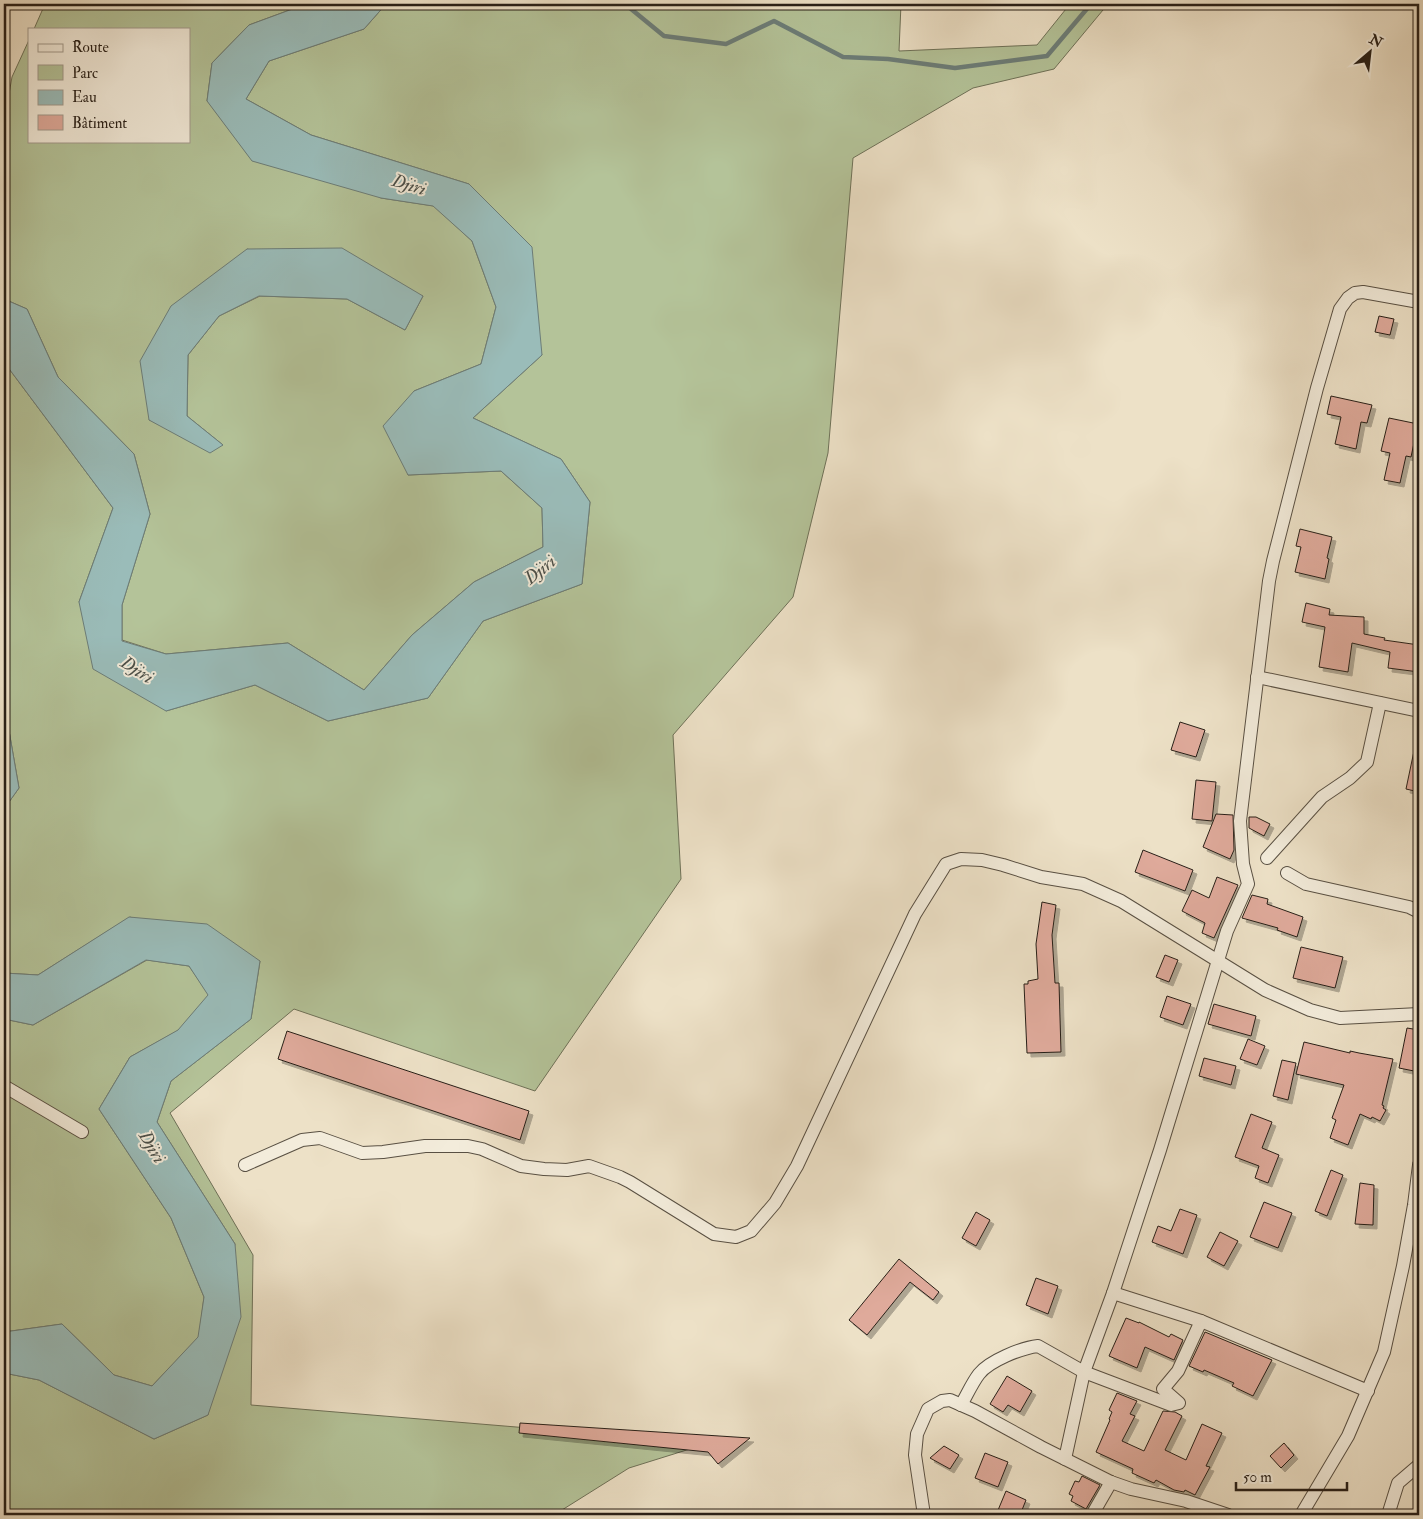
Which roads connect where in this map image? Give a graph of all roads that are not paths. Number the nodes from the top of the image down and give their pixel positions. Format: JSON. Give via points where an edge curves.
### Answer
{"nodes":[{"id":1,"x":1419,"y":302,"type":"edge"},
{"id":2,"x":1257,"y":677,"type":"junction"},
{"id":3,"x":1380,"y":703,"type":"junction"},
{"id":4,"x":1419,"y":711,"type":"edge"},
{"id":5,"x":1266,"y":858,"type":"dead end"},
{"id":6,"x":1287,"y":873,"type":"dead end"},
{"id":7,"x":1419,"y":912,"type":"edge"},
{"id":8,"x":1218,"y":960,"type":"junction"},
{"id":9,"x":1419,"y":1014,"type":"edge"},
{"id":10,"x":4,"y":1086,"type":"edge"},
{"id":11,"x":82,"y":1132,"type":"dead end"},
{"id":12,"x":245,"y":1165,"type":"dead end"},
{"id":13,"x":1419,"y":1165,"type":"edge"},
{"id":14,"x":1113,"y":1293,"type":"junction"},
{"id":15,"x":1201,"y":1321,"type":"junction"},
{"id":16,"x":1084,"y":1372,"type":"junction"},
{"id":17,"x":1368,"y":1391,"type":"junction"},
{"id":18,"x":961,"y":1405,"type":"junction"},
{"id":19,"x":1065,"y":1458,"type":"junction"},
{"id":20,"x":1419,"y":1464,"type":"edge"},
{"id":21,"x":1110,"y":1482,"type":"junction"},
{"id":22,"x":924,"y":1515,"type":"edge"},
{"id":23,"x":1092,"y":1515,"type":"edge"},
{"id":24,"x":1228,"y":1515,"type":"edge"},
{"id":25,"x":1301,"y":1515,"type":"edge"},
{"id":26,"x":1388,"y":1515,"type":"edge"}],
"edges":[{"from":1,"to":2,"type":"street","via":[[1363,292],[1348,298],[1340,309],[1273,561]]},
{"from":2,"to":3,"type":"street"},
{"from":2,"to":8,"type":"street","via":[[1240,820],[1248,884]]},
{"from":3,"to":4,"type":"street"},
{"from":3,"to":5,"type":"street","via":[[1367,762],[1322,797]]},
{"from":6,"to":7,"type":"street","via":[[1306,884]]},
{"from":8,"to":9,"type":"street","via":[[1265,990],[1323,1014],[1340,1018]]},
{"from":8,"to":12,"type":"street","via":[[1121,901],[1083,884],[1041,877],[982,860],[961,859],[946,864],[915,914],[797,1166],[775,1203],[751,1231],[736,1237],[714,1234],[625,1179],[590,1166],[567,1170],[521,1166],[468,1146],[425,1146],[362,1153],[320,1138],[302,1140]]},
{"from":8,"to":14,"type":"street"},
{"from":10,"to":11,"type":"street"},
{"from":13,"to":17,"type":"street","via":[[1393,1317],[1384,1352]]},
{"from":14,"to":15,"type":"street"},
{"from":14,"to":16,"type":"street"},
{"from":15,"to":16,"type":"street","via":[[1178,1371],[1163,1389],[1179,1403],[1176,1405]]},
{"from":15,"to":17,"type":"street"},
{"from":16,"to":18,"type":"street","via":[[1041,1346],[1032,1346],[988,1366],[979,1374]]},
{"from":16,"to":19,"type":"street"},
{"from":17,"to":25,"type":"street","via":[[1348,1436]]},
{"from":18,"to":19,"type":"street"},
{"from":18,"to":22,"type":"street","via":[[950,1400],[935,1404],[928,1409],[917,1434],[915,1455]]},
{"from":19,"to":21,"type":"street"},
{"from":20,"to":26,"type":"street","via":[[1398,1483]]},
{"from":21,"to":23,"type":"street"},
{"from":21,"to":24,"type":"street"}]}
